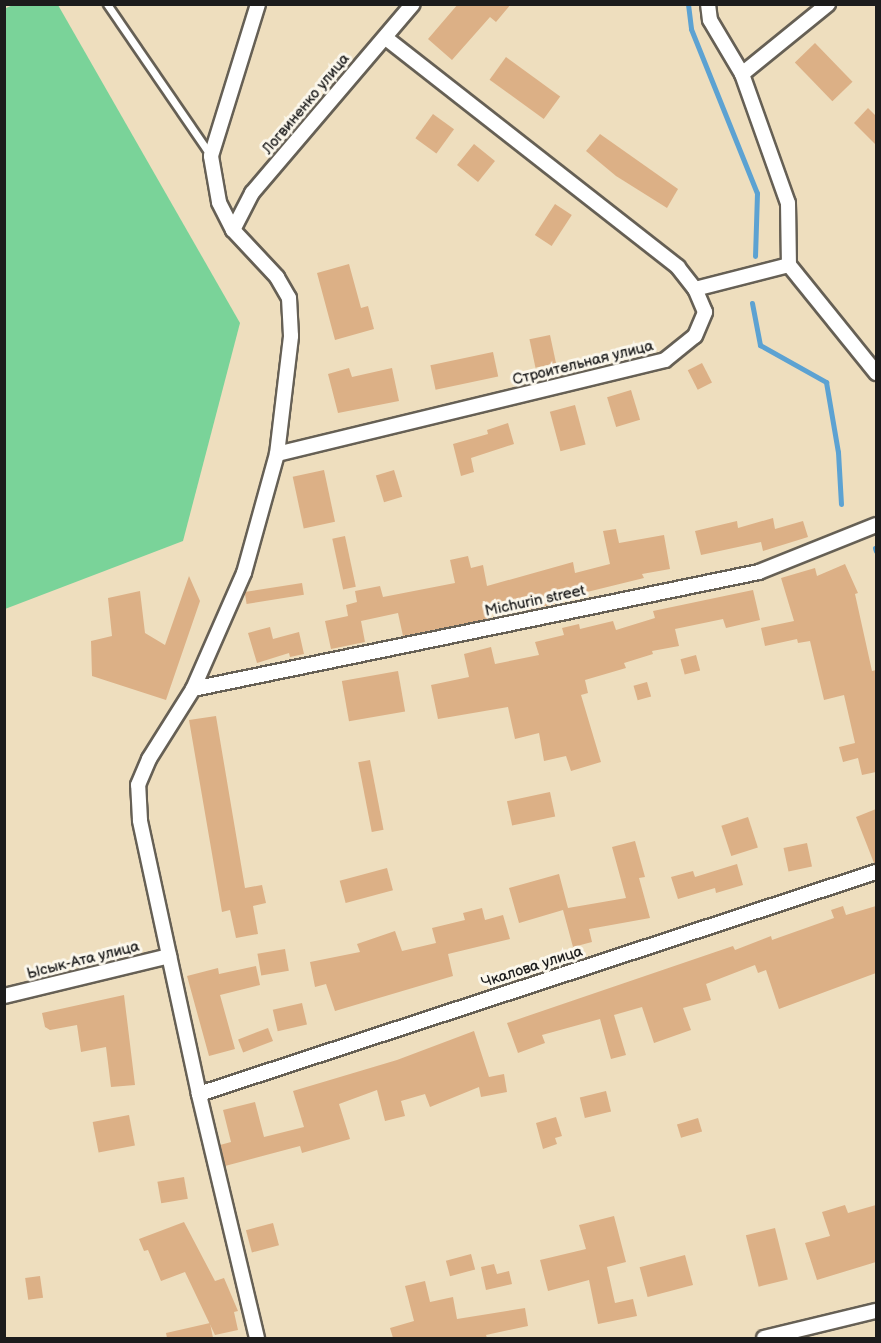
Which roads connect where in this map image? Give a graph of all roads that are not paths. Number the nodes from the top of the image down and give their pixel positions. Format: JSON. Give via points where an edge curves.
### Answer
{"nodes":[{"id":1,"x":107,"y":4,"type":"edge"},
{"id":2,"x":258,"y":4,"type":"edge"},
{"id":3,"x":413,"y":4,"type":"edge"},
{"id":4,"x":708,"y":4,"type":"edge"},
{"id":5,"x":828,"y":4,"type":"edge"},
{"id":6,"x":385,"y":37,"type":"junction"},
{"id":7,"x":742,"y":74,"type":"junction"},
{"id":8,"x":211,"y":156,"type":"junction"},
{"id":9,"x":233,"y":230,"type":"junction"},
{"id":10,"x":789,"y":265,"type":"junction"},
{"id":11,"x":695,"y":289,"type":"junction"},
{"id":12,"x":876,"y":373,"type":"edge"},
{"id":13,"x":277,"y":454,"type":"junction"},
{"id":14,"x":876,"y":525,"type":"edge"},
{"id":15,"x":193,"y":689,"type":"junction"},
{"id":16,"x":876,"y":872,"type":"edge"},
{"id":17,"x":169,"y":956,"type":"junction"},
{"id":18,"x":4,"y":996,"type":"edge"},
{"id":19,"x":199,"y":1094,"type":"junction"},
{"id":20,"x":876,"y":1311,"type":"edge"},
{"id":21,"x":257,"y":1338,"type":"edge"},
{"id":22,"x":764,"y":1338,"type":"edge"}],
"edges":[{"from":1,"to":8,"type":"lane"},
{"from":2,"to":8,"type":"street"},
{"from":3,"to":6,"type":"street","name":"Логвиненко улица"},
{"from":4,"to":7,"type":"street","via":[[710,20]]},
{"from":5,"to":7,"type":"street"},
{"from":6,"to":9,"type":"street","name":"Логвиненко улица","via":[[252,193]]},
{"from":6,"to":11,"type":"street","name":"Строительная улица","via":[[678,267]]},
{"from":7,"to":10,"type":"street","via":[[788,203]]},
{"from":8,"to":9,"type":"street","via":[[219,202]]},
{"from":9,"to":13,"type":"street","via":[[277,277],[289,298],[291,336]]},
{"from":10,"to":11,"type":"street"},
{"from":10,"to":12,"type":"street"},
{"from":11,"to":13,"type":"street","name":"Строительная улица","via":[[705,312],[695,336],[665,360]]},
{"from":13,"to":15,"type":"street","via":[[244,573]]},
{"from":14,"to":15,"type":"street","name":"Michurin street","via":[[759,572]]},
{"from":15,"to":17,"type":"street","via":[[149,759],[138,785],[140,820]]},
{"from":16,"to":19,"type":"street","name":"Чкалова улица"},
{"from":17,"to":18,"type":"street","name":"Ысык-Ата улица"},
{"from":17,"to":19,"type":"street"},
{"from":19,"to":21,"type":"street"},
{"from":20,"to":22,"type":"street"}]}
